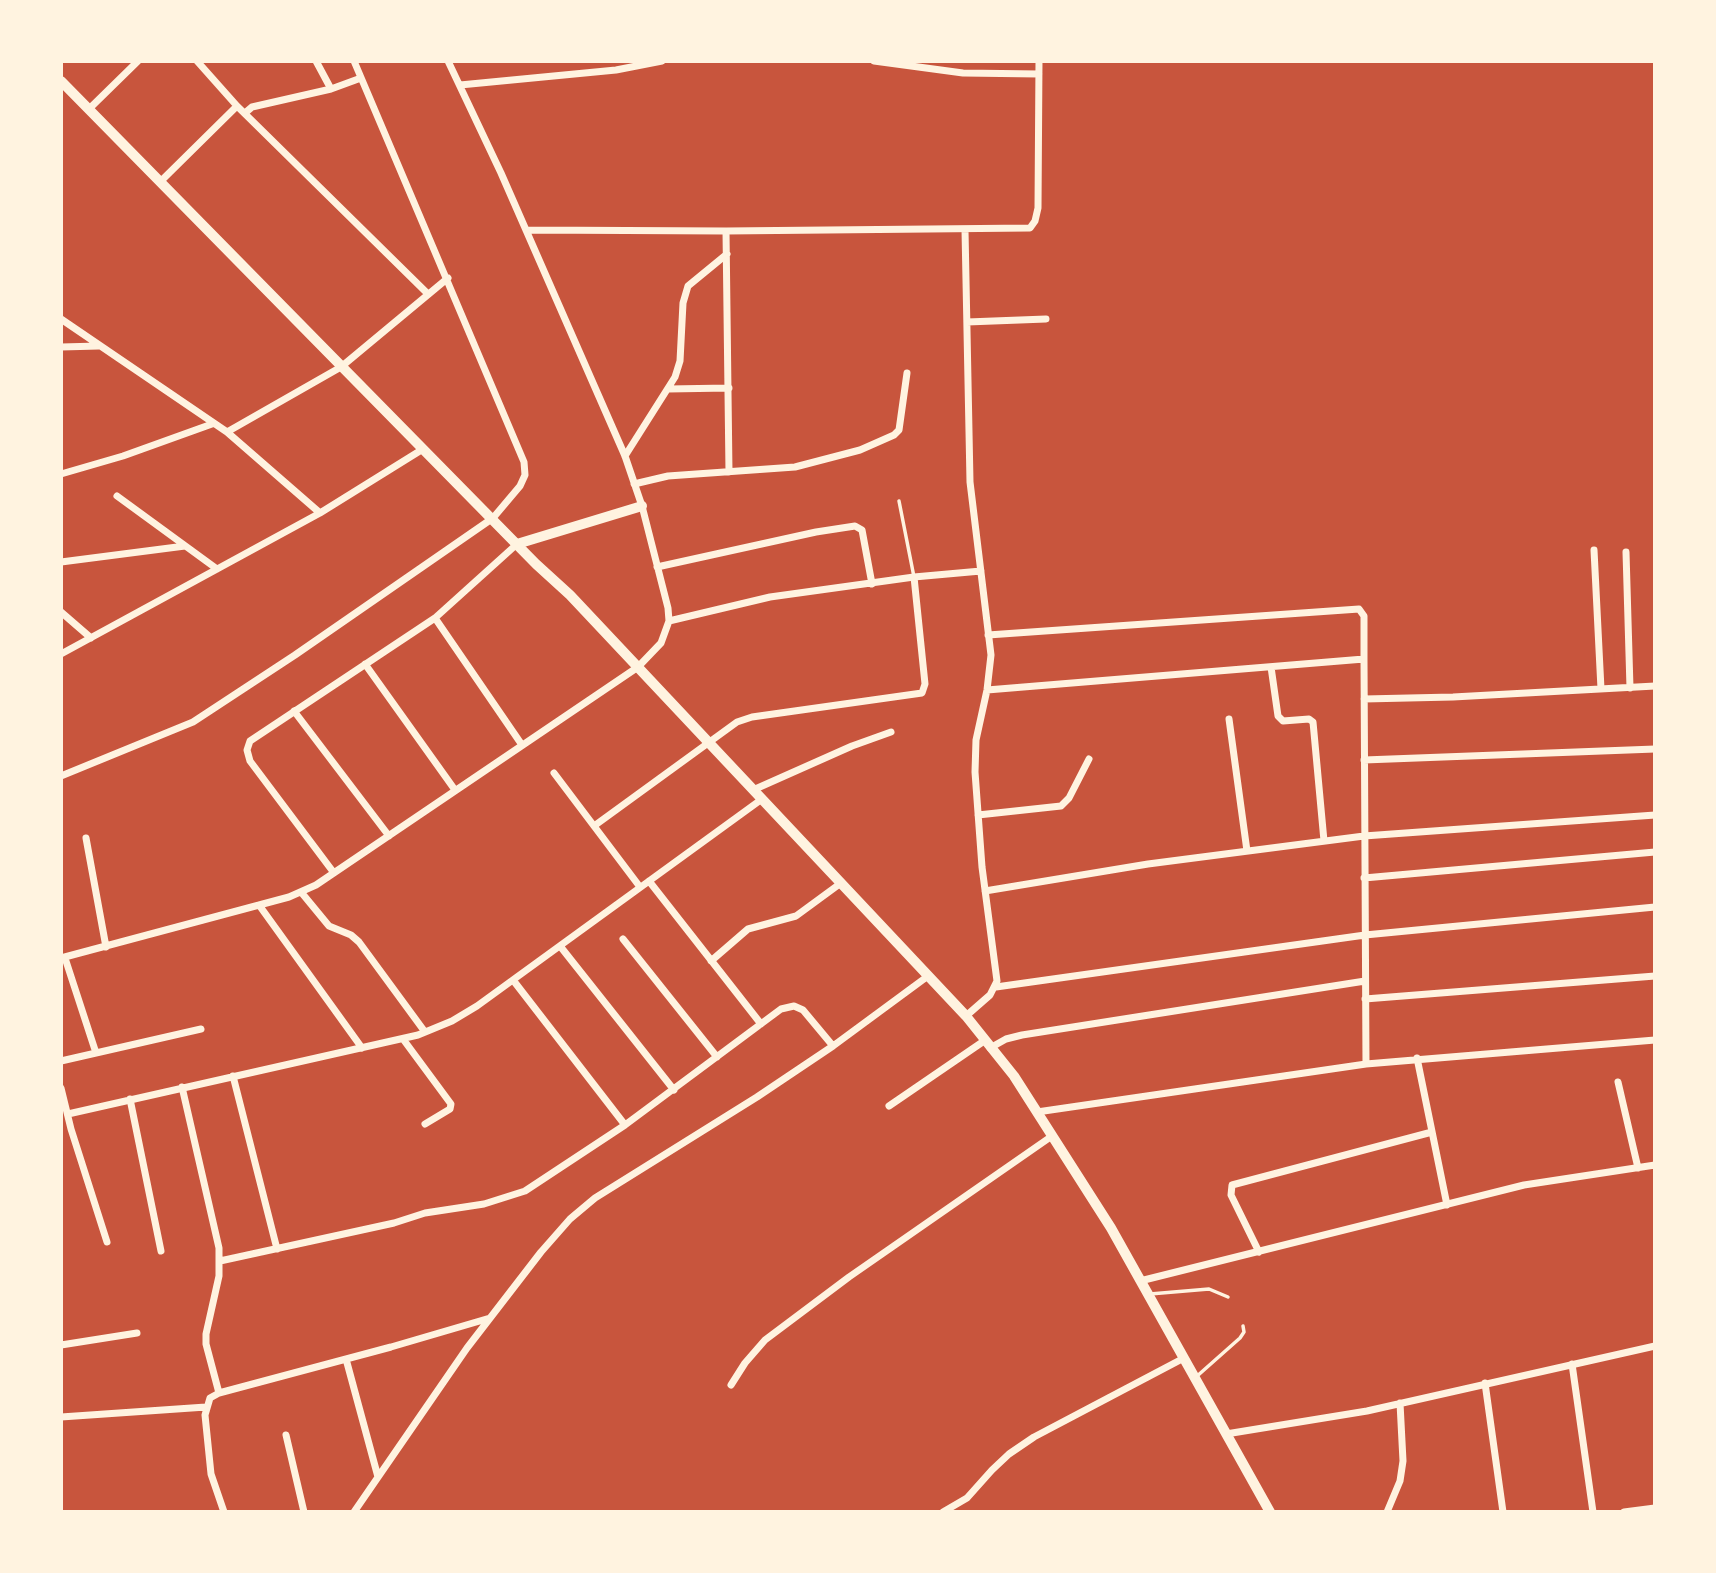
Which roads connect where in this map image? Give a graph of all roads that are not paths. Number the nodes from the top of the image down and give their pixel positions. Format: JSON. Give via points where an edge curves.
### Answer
{"nodes":[{"id":1,"x":138,"y":61,"type":"edge"},
{"id":2,"x":197,"y":61,"type":"edge"},
{"id":3,"x":316,"y":61,"type":"edge"},
{"id":4,"x":354,"y":61,"type":"edge"},
{"id":5,"x":448,"y":61,"type":"edge"},
{"id":6,"x":662,"y":61,"type":"edge"},
{"id":7,"x":874,"y":61,"type":"edge"},
{"id":8,"x":1039,"y":61,"type":"edge"},
{"id":9,"x":632,"y":64,"type":"edge"},
{"id":10,"x":1039,"y":74,"type":"junction"},
{"id":11,"x":361,"y":78,"type":"junction"},
{"id":12,"x":61,"y":81,"type":"edge"},
{"id":13,"x":460,"y":85,"type":"junction"},
{"id":14,"x":331,"y":89,"type":"junction"},
{"id":15,"x":237,"y":106,"type":"junction"},
{"id":16,"x":89,"y":109,"type":"junction"},
{"id":17,"x":245,"y":113,"type":"junction"},
{"id":18,"x":160,"y":182,"type":"junction"},
{"id":19,"x":526,"y":230,"type":"junction"},
{"id":20,"x":965,"y":230,"type":"junction"},
{"id":21,"x":726,"y":231,"type":"junction"},
{"id":22,"x":727,"y":254,"type":"junction"},
{"id":23,"x":447,"y":278,"type":"junction"},
{"id":24,"x":428,"y":294,"type":"junction"},
{"id":25,"x":61,"y":319,"type":"edge"},
{"id":26,"x":1046,"y":319,"type":"dead end"},
{"id":27,"x":967,"y":322,"type":"junction"},
{"id":28,"x":99,"y":345,"type":"junction"},
{"id":29,"x":61,"y":347,"type":"edge"},
{"id":30,"x":341,"y":367,"type":"junction"},
{"id":31,"x":907,"y":373,"type":"dead end"},
{"id":32,"x":729,"y":388,"type":"junction"},
{"id":33,"x":668,"y":389,"type":"junction"},
{"id":34,"x":212,"y":424,"type":"junction"},
{"id":35,"x":227,"y":432,"type":"junction"},
{"id":36,"x":423,"y":449,"type":"junction"},
{"id":37,"x":625,"y":456,"type":"junction"},
{"id":38,"x":729,"y":472,"type":"junction"},
{"id":39,"x":61,"y":474,"type":"edge"},
{"id":40,"x":634,"y":484,"type":"junction"},
{"id":41,"x":117,"y":496,"type":"dead end"},
{"id":42,"x":899,"y":501,"type":"dead end"},
{"id":43,"x":642,"y":506,"type":"junction"},
{"id":44,"x":320,"y":513,"type":"junction"},
{"id":45,"x":493,"y":518,"type":"junction"},
{"id":46,"x":517,"y":544,"type":"junction"},
{"id":47,"x":185,"y":546,"type":"junction"},
{"id":48,"x":1594,"y":550,"type":"dead end"},
{"id":49,"x":1626,"y":552,"type":"dead end"},
{"id":50,"x":61,"y":562,"type":"edge"},
{"id":51,"x":657,"y":568,"type":"junction"},
{"id":52,"x":217,"y":569,"type":"junction"},
{"id":53,"x":981,"y":572,"type":"junction"},
{"id":54,"x":914,"y":577,"type":"junction"},
{"id":55,"x":872,"y":584,"type":"junction"},
{"id":56,"x":61,"y":612,"type":"edge"},
{"id":57,"x":435,"y":618,"type":"junction"},
{"id":58,"x":669,"y":621,"type":"junction"},
{"id":59,"x":988,"y":635,"type":"junction"},
{"id":60,"x":91,"y":638,"type":"junction"},
{"id":61,"x":61,"y":654,"type":"edge"},
{"id":62,"x":1364,"y":659,"type":"junction"},
{"id":63,"x":365,"y":664,"type":"junction"},
{"id":64,"x":638,"y":667,"type":"junction"},
{"id":65,"x":1272,"y":667,"type":"junction"},
{"id":66,"x":1655,"y":686,"type":"edge"},
{"id":67,"x":1630,"y":688,"type":"junction"},
{"id":68,"x":1601,"y":689,"type":"junction"},
{"id":69,"x":987,"y":690,"type":"junction"},
{"id":70,"x":1364,"y":699,"type":"junction"},
{"id":71,"x":294,"y":711,"type":"junction"},
{"id":72,"x":1229,"y":719,"type":"dead end"},
{"id":73,"x":891,"y":732,"type":"dead end"},
{"id":74,"x":707,"y":742,"type":"junction"},
{"id":75,"x":522,"y":745,"type":"junction"},
{"id":76,"x":1655,"y":749,"type":"edge"},
{"id":77,"x":1089,"y":759,"type":"dead end"},
{"id":78,"x":1364,"y":760,"type":"junction"},
{"id":79,"x":554,"y":773,"type":"dead end"},
{"id":80,"x":61,"y":776,"type":"edge"},
{"id":81,"x":456,"y":790,"type":"junction"},
{"id":82,"x":753,"y":790,"type":"junction"},
{"id":83,"x":762,"y":799,"type":"junction"},
{"id":84,"x":978,"y":815,"type":"junction"},
{"id":85,"x":1655,"y":815,"type":"edge"},
{"id":86,"x":594,"y":826,"type":"junction"},
{"id":87,"x":388,"y":836,"type":"junction"},
{"id":88,"x":1364,"y":836,"type":"junction"},
{"id":89,"x":86,"y":838,"type":"dead end"},
{"id":90,"x":1324,"y":841,"type":"junction"},
{"id":91,"x":1247,"y":851,"type":"junction"},
{"id":92,"x":1655,"y":852,"type":"edge"},
{"id":93,"x":334,"y":873,"type":"junction"},
{"id":94,"x":1364,"y":878,"type":"junction"},
{"id":95,"x":649,"y":881,"type":"junction"},
{"id":96,"x":841,"y":883,"type":"junction"},
{"id":97,"x":640,"y":887,"type":"junction"},
{"id":98,"x":985,"y":891,"type":"junction"},
{"id":99,"x":301,"y":892,"type":"junction"},
{"id":100,"x":259,"y":905,"type":"junction"},
{"id":101,"x":1655,"y":907,"type":"edge"},
{"id":102,"x":1365,"y":936,"type":"junction"},
{"id":103,"x":622,"y":939,"type":"dead end"},
{"id":104,"x":560,"y":946,"type":"junction"},
{"id":105,"x":106,"y":947,"type":"junction"},
{"id":106,"x":63,"y":958,"type":"edge"},
{"id":107,"x":710,"y":961,"type":"junction"},
{"id":108,"x":928,"y":976,"type":"junction"},
{"id":109,"x":1655,"y":976,"type":"edge"},
{"id":110,"x":513,"y":980,"type":"junction"},
{"id":111,"x":1365,"y":981,"type":"junction"},
{"id":112,"x":996,"y":987,"type":"junction"},
{"id":113,"x":1365,"y":999,"type":"junction"},
{"id":114,"x":966,"y":1016,"type":"junction"},
{"id":115,"x":761,"y":1024,"type":"junction"},
{"id":116,"x":201,"y":1030,"type":"dead end"},
{"id":117,"x":425,"y":1032,"type":"junction"},
{"id":118,"x":403,"y":1039,"type":"junction"},
{"id":119,"x":1655,"y":1040,"type":"edge"},
{"id":120,"x":987,"y":1044,"type":"junction"},
{"id":121,"x":834,"y":1046,"type":"junction"},
{"id":122,"x":362,"y":1048,"type":"junction"},
{"id":123,"x":96,"y":1053,"type":"junction"},
{"id":124,"x":717,"y":1057,"type":"junction"},
{"id":125,"x":1417,"y":1058,"type":"junction"},
{"id":126,"x":61,"y":1061,"type":"edge"},
{"id":127,"x":1366,"y":1064,"type":"junction"},
{"id":128,"x":233,"y":1076,"type":"junction"},
{"id":129,"x":1618,"y":1082,"type":"dead end"},
{"id":130,"x":182,"y":1087,"type":"junction"},
{"id":131,"x":61,"y":1088,"type":"edge"},
{"id":132,"x":674,"y":1090,"type":"junction"},
{"id":133,"x":130,"y":1099,"type":"junction"},
{"id":134,"x":890,"y":1106,"type":"dead end"},
{"id":135,"x":1037,"y":1112,"type":"junction"},
{"id":136,"x":68,"y":1114,"type":"junction"},
{"id":137,"x":425,"y":1124,"type":"dead end"},
{"id":138,"x":625,"y":1125,"type":"junction"},
{"id":139,"x":71,"y":1129,"type":"junction"},
{"id":140,"x":61,"y":1130,"type":"edge"},
{"id":141,"x":1432,"y":1132,"type":"junction"},
{"id":142,"x":1052,"y":1136,"type":"junction"},
{"id":143,"x":1655,"y":1165,"type":"edge"},
{"id":144,"x":1638,"y":1168,"type":"junction"},
{"id":145,"x":1447,"y":1205,"type":"junction"},
{"id":146,"x":107,"y":1242,"type":"dead end"},
{"id":147,"x":278,"y":1249,"type":"junction"},
{"id":148,"x":161,"y":1251,"type":"dead end"},
{"id":149,"x":1259,"y":1252,"type":"junction"},
{"id":150,"x":220,"y":1261,"type":"junction"},
{"id":151,"x":1140,"y":1281,"type":"junction"},
{"id":152,"x":1148,"y":1294,"type":"junction"},
{"id":153,"x":1228,"y":1297,"type":"dead end"},
{"id":154,"x":490,"y":1318,"type":"junction"},
{"id":155,"x":1243,"y":1326,"type":"dead end"},
{"id":156,"x":137,"y":1333,"type":"dead end"},
{"id":157,"x":61,"y":1345,"type":"edge"},
{"id":158,"x":1655,"y":1346,"type":"edge"},
{"id":159,"x":1184,"y":1358,"type":"junction"},
{"id":160,"x":346,"y":1359,"type":"junction"},
{"id":161,"x":1572,"y":1364,"type":"junction"},
{"id":162,"x":1195,"y":1378,"type":"junction"},
{"id":163,"x":1485,"y":1383,"type":"junction"},
{"id":164,"x":731,"y":1385,"type":"dead end"},
{"id":165,"x":219,"y":1393,"type":"junction"},
{"id":166,"x":1400,"y":1403,"type":"junction"},
{"id":167,"x":206,"y":1407,"type":"junction"},
{"id":168,"x":61,"y":1417,"type":"edge"},
{"id":169,"x":1226,"y":1434,"type":"junction"},
{"id":170,"x":286,"y":1435,"type":"dead end"},
{"id":171,"x":378,"y":1477,"type":"junction"},
{"id":172,"x":1655,"y":1508,"type":"edge"},
{"id":173,"x":224,"y":1512,"type":"edge"},
{"id":174,"x":304,"y":1512,"type":"edge"},
{"id":175,"x":354,"y":1512,"type":"edge"},
{"id":176,"x":943,"y":1512,"type":"edge"},
{"id":177,"x":1270,"y":1512,"type":"edge"},
{"id":178,"x":1387,"y":1512,"type":"edge"},
{"id":179,"x":1503,"y":1512,"type":"edge"},
{"id":180,"x":1593,"y":1512,"type":"edge"},
{"id":181,"x":1623,"y":1512,"type":"edge"}],
"edges":[{"from":1,"to":16,"type":"street"},
{"from":2,"to":15,"type":"street"},
{"from":3,"to":14,"type":"street"},
{"from":4,"to":11,"type":"street"},
{"from":5,"to":13,"type":"street"},
{"from":6,"to":9,"type":"street"},
{"from":7,"to":10,"type":"street","via":[[963,73]]},
{"from":8,"to":10,"type":"street"},
{"from":9,"to":13,"type":"street"},
{"from":10,"to":20,"type":"street","via":[[1038,208],[1034,221],[1030,228]]},
{"from":11,"to":14,"type":"street"},
{"from":11,"to":23,"type":"street"},
{"from":12,"to":16,"type":"main road"},
{"from":13,"to":19,"type":"street"},
{"from":14,"to":17,"type":"street","via":[[261,104]]},
{"from":15,"to":17,"type":"street"},
{"from":15,"to":18,"type":"street"},
{"from":16,"to":18,"type":"main road"},
{"from":17,"to":24,"type":"street"},
{"from":18,"to":30,"type":"main road"},
{"from":19,"to":21,"type":"street"},
{"from":19,"to":37,"type":"street"},
{"from":20,"to":21,"type":"street"},
{"from":20,"to":27,"type":"street"},
{"from":21,"to":22,"type":"street"},
{"from":22,"to":32,"type":"street"},
{"from":22,"to":33,"type":"street","via":[[698,276],[684,294],[680,361]]},
{"from":23,"to":24,"type":"street"},
{"from":23,"to":45,"type":"street","via":[[524,461],[520,486]]},
{"from":24,"to":30,"type":"street"},
{"from":25,"to":28,"type":"street"},
{"from":26,"to":27,"type":"street"},
{"from":27,"to":53,"type":"street","via":[[970,482]]},
{"from":28,"to":29,"type":"street"},
{"from":28,"to":34,"type":"street"},
{"from":30,"to":35,"type":"street"},
{"from":30,"to":36,"type":"main road"},
{"from":31,"to":38,"type":"street","via":[[901,424],[894,435],[814,463]]},
{"from":32,"to":33,"type":"street"},
{"from":32,"to":38,"type":"street"},
{"from":33,"to":37,"type":"street"},
{"from":34,"to":35,"type":"street"},
{"from":34,"to":39,"type":"street"},
{"from":35,"to":44,"type":"street"},
{"from":36,"to":44,"type":"street"},
{"from":36,"to":45,"type":"main road"},
{"from":37,"to":40,"type":"street"},
{"from":38,"to":40,"type":"street","via":[[668,476]]},
{"from":40,"to":43,"type":"street"},
{"from":41,"to":47,"type":"street"},
{"from":42,"to":54,"type":"lane"},
{"from":43,"to":46,"type":"main road"},
{"from":43,"to":51,"type":"street"},
{"from":44,"to":52,"type":"street"},
{"from":45,"to":46,"type":"main road"},
{"from":45,"to":80,"type":"street","via":[[193,722]]},
{"from":46,"to":57,"type":"street"},
{"from":46,"to":64,"type":"main road"},
{"from":47,"to":50,"type":"street"},
{"from":47,"to":52,"type":"street"},
{"from":48,"to":68,"type":"street"},
{"from":49,"to":67,"type":"street"},
{"from":51,"to":55,"type":"street","via":[[855,526],[862,530]]},
{"from":51,"to":58,"type":"street"},
{"from":52,"to":60,"type":"street"},
{"from":53,"to":54,"type":"street"},
{"from":53,"to":59,"type":"street"},
{"from":54,"to":55,"type":"street"},
{"from":54,"to":74,"type":"street","via":[[925,684],[922,692],[752,717]]},
{"from":55,"to":58,"type":"street","via":[[770,597]]},
{"from":56,"to":60,"type":"street"},
{"from":57,"to":63,"type":"street"},
{"from":57,"to":75,"type":"street"},
{"from":58,"to":64,"type":"street","via":[[662,643]]},
{"from":59,"to":62,"type":"street","via":[[1359,609],[1364,615]]},
{"from":59,"to":69,"type":"street"},
{"from":60,"to":61,"type":"street"},
{"from":62,"to":65,"type":"street"},
{"from":62,"to":70,"type":"street"},
{"from":63,"to":71,"type":"street"},
{"from":63,"to":81,"type":"street"},
{"from":64,"to":74,"type":"main road"},
{"from":64,"to":75,"type":"street"},
{"from":65,"to":69,"type":"street"},
{"from":65,"to":90,"type":"street","via":[[1278,716],[1283,721],[1313,722]]},
{"from":66,"to":67,"type":"street"},
{"from":67,"to":68,"type":"street"},
{"from":68,"to":70,"type":"street"},
{"from":69,"to":84,"type":"street","via":[[976,740]]},
{"from":70,"to":78,"type":"street"},
{"from":71,"to":87,"type":"street"},
{"from":71,"to":93,"type":"street","via":[[250,741],[247,750],[250,761]]},
{"from":72,"to":91,"type":"street"},
{"from":73,"to":82,"type":"street"},
{"from":74,"to":82,"type":"main road"},
{"from":74,"to":86,"type":"street"},
{"from":75,"to":81,"type":"street"},
{"from":76,"to":78,"type":"street"},
{"from":77,"to":84,"type":"street","via":[[1061,806]]},
{"from":78,"to":88,"type":"street"},
{"from":79,"to":86,"type":"street"},
{"from":81,"to":87,"type":"street"},
{"from":82,"to":83,"type":"main road"},
{"from":83,"to":95,"type":"street"},
{"from":83,"to":96,"type":"main road"},
{"from":84,"to":98,"type":"street"},
{"from":85,"to":88,"type":"street"},
{"from":86,"to":97,"type":"street"},
{"from":87,"to":93,"type":"street"},
{"from":88,"to":90,"type":"street"},
{"from":88,"to":94,"type":"street"},
{"from":89,"to":105,"type":"street"},
{"from":90,"to":91,"type":"street"},
{"from":91,"to":98,"type":"street"},
{"from":92,"to":94,"type":"street"},
{"from":93,"to":99,"type":"street"},
{"from":94,"to":102,"type":"street"},
{"from":95,"to":97,"type":"street"},
{"from":95,"to":107,"type":"street"},
{"from":96,"to":107,"type":"street","via":[[796,916],[748,929]]},
{"from":96,"to":108,"type":"main road"},
{"from":97,"to":104,"type":"street"},
{"from":98,"to":112,"type":"street"},
{"from":99,"to":100,"type":"street"},
{"from":99,"to":117,"type":"street","via":[[329,926],[359,942]]},
{"from":100,"to":105,"type":"street"},
{"from":100,"to":122,"type":"street"},
{"from":101,"to":102,"type":"street"},
{"from":102,"to":111,"type":"street"},
{"from":102,"to":112,"type":"street"},
{"from":103,"to":124,"type":"street"},
{"from":104,"to":110,"type":"street"},
{"from":104,"to":132,"type":"street"},
{"from":105,"to":106,"type":"street"},
{"from":106,"to":123,"type":"street"},
{"from":107,"to":115,"type":"street"},
{"from":108,"to":114,"type":"main road"},
{"from":108,"to":121,"type":"street"},
{"from":109,"to":113,"type":"street"},
{"from":110,"to":117,"type":"street","via":[[469,1011]]},
{"from":110,"to":138,"type":"street"},
{"from":111,"to":113,"type":"street"},
{"from":111,"to":120,"type":"street","via":[[1130,1016]]},
{"from":112,"to":114,"type":"street"},
{"from":113,"to":127,"type":"street"},
{"from":114,"to":120,"type":"main road"},
{"from":115,"to":121,"type":"street","via":[[781,1009],[794,1006],[803,1010]]},
{"from":115,"to":124,"type":"street"},
{"from":116,"to":123,"type":"street"},
{"from":117,"to":118,"type":"street"},
{"from":118,"to":122,"type":"street"},
{"from":118,"to":137,"type":"street","via":[[451,1104]]},
{"from":119,"to":125,"type":"street"},
{"from":120,"to":134,"type":"street"},
{"from":120,"to":135,"type":"main road"},
{"from":121,"to":154,"type":"street","via":[[595,1198],[541,1252]]},
{"from":122,"to":128,"type":"street"},
{"from":123,"to":126,"type":"street"},
{"from":124,"to":132,"type":"street"},
{"from":125,"to":127,"type":"street"},
{"from":125,"to":141,"type":"street"},
{"from":127,"to":135,"type":"street"},
{"from":128,"to":130,"type":"street"},
{"from":128,"to":147,"type":"street"},
{"from":129,"to":144,"type":"street"},
{"from":130,"to":133,"type":"street"},
{"from":130,"to":150,"type":"street"},
{"from":131,"to":136,"type":"street"},
{"from":132,"to":138,"type":"street"},
{"from":133,"to":136,"type":"street"},
{"from":133,"to":148,"type":"street"},
{"from":135,"to":142,"type":"main road"},
{"from":136,"to":139,"type":"street"},
{"from":138,"to":147,"type":"street","via":[[525,1191],[506,1198]]},
{"from":139,"to":140,"type":"street"},
{"from":139,"to":146,"type":"street"},
{"from":141,"to":145,"type":"street"},
{"from":141,"to":149,"type":"street","via":[[1232,1185],[1231,1195]]},
{"from":142,"to":151,"type":"main road"},
{"from":142,"to":164,"type":"street","via":[[765,1340]]},
{"from":143,"to":144,"type":"street"},
{"from":144,"to":145,"type":"street","via":[[1524,1185]]},
{"from":145,"to":149,"type":"street"},
{"from":147,"to":150,"type":"street"},
{"from":149,"to":151,"type":"street"},
{"from":150,"to":165,"type":"street","via":[[206,1334]]},
{"from":151,"to":152,"type":"main road"},
{"from":152,"to":153,"type":"lane","via":[[1209,1289]]},
{"from":152,"to":159,"type":"main road"},
{"from":154,"to":160,"type":"street"},
{"from":154,"to":171,"type":"street"},
{"from":155,"to":162,"type":"lane","via":[[1240,1338]]},
{"from":156,"to":157,"type":"street"},
{"from":158,"to":161,"type":"street"},
{"from":159,"to":162,"type":"main road"},
{"from":159,"to":176,"type":"street","via":[[1034,1437],[1009,1454],[967,1498]]},
{"from":160,"to":165,"type":"street"},
{"from":160,"to":171,"type":"street"},
{"from":161,"to":163,"type":"street"},
{"from":161,"to":180,"type":"street"},
{"from":162,"to":169,"type":"main road"},
{"from":163,"to":166,"type":"street"},
{"from":163,"to":179,"type":"street"},
{"from":165,"to":167,"type":"street"},
{"from":166,"to":169,"type":"street"},
{"from":166,"to":178,"type":"street","via":[[1403,1461]]},
{"from":167,"to":168,"type":"street"},
{"from":167,"to":173,"type":"street","via":[[211,1474]]},
{"from":169,"to":177,"type":"main road"},
{"from":170,"to":174,"type":"street"},
{"from":171,"to":175,"type":"street"},
{"from":172,"to":181,"type":"street"}]}
